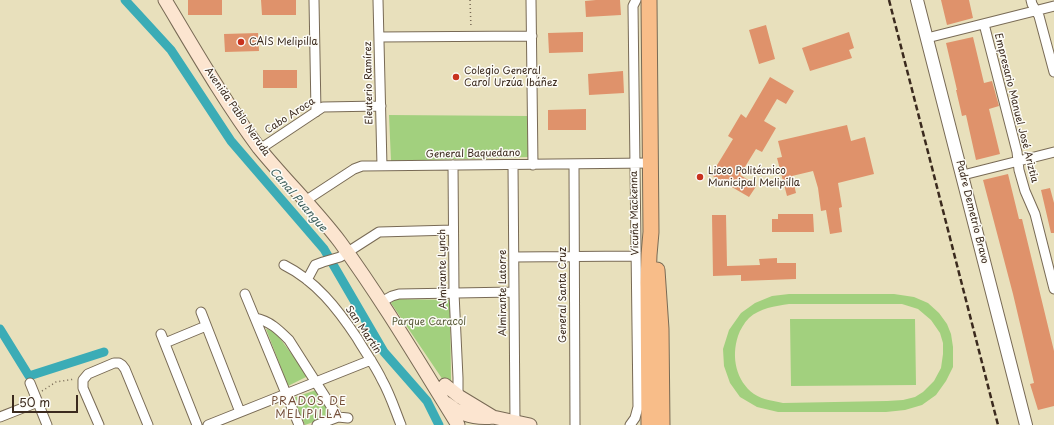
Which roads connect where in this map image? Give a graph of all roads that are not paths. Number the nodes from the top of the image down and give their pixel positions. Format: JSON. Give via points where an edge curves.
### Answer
{"nodes":[{"id":1,"x":165,"y":0,"type":"edge"},
{"id":2,"x":314,"y":0,"type":"edge"},
{"id":3,"x":378,"y":0,"type":"edge"},
{"id":4,"x":531,"y":0,"type":"edge"},
{"id":5,"x":649,"y":0,"type":"edge"},
{"id":6,"x":917,"y":0,"type":"edge"},
{"id":7,"x":1031,"y":0,"type":"edge"},
{"id":8,"x":635,"y":3,"type":"edge"},
{"id":9,"x":1054,"y":6,"type":"edge"},
{"id":10,"x":1036,"y":10,"type":"junction"},
{"id":11,"x":984,"y":24,"type":"junction"},
{"id":12,"x":532,"y":36,"type":"junction"},
{"id":13,"x":379,"y":37,"type":"junction"},
{"id":14,"x":927,"y":38,"type":"junction"},
{"id":15,"x":1054,"y":72,"type":"edge"},
{"id":16,"x":381,"y":106,"type":"junction"},
{"id":17,"x":316,"y":112,"type":"junction"},
{"id":18,"x":260,"y":149,"type":"junction"},
{"id":19,"x":1054,"y":152,"type":"edge"},
{"id":20,"x":1018,"y":161,"type":"junction"},
{"id":21,"x":574,"y":164,"type":"junction"},
{"id":22,"x":634,"y":164,"type":"junction"},
{"id":23,"x":650,"y":164,"type":"junction"},
{"id":24,"x":453,"y":165,"type":"junction"},
{"id":25,"x":514,"y":165,"type":"junction"},
{"id":26,"x":533,"y":165,"type":"junction"},
{"id":27,"x":382,"y":166,"type":"junction"},
{"id":28,"x":962,"y":175,"type":"junction"},
{"id":29,"x":306,"y":201,"type":"junction"},
{"id":30,"x":453,"y":230,"type":"junction"},
{"id":31,"x":651,"y":232,"type":"junction"},
{"id":32,"x":343,"y":254,"type":"junction"},
{"id":33,"x":574,"y":256,"type":"junction"},
{"id":34,"x":636,"y":256,"type":"junction"},
{"id":35,"x":514,"y":257,"type":"junction"},
{"id":36,"x":284,"y":265,"type":"dead end"},
{"id":37,"x":309,"y":277,"type":"junction"},
{"id":38,"x":1054,"y":289,"type":"edge"},
{"id":39,"x":514,"y":292,"type":"junction"},
{"id":40,"x":454,"y":293,"type":"junction"},
{"id":41,"x":245,"y":294,"type":"dead end"},
{"id":42,"x":380,"y":302,"type":"junction"},
{"id":43,"x":201,"y":312,"type":"dead end"},
{"id":44,"x":255,"y":318,"type":"junction"},
{"id":45,"x":206,"y":326,"type":"junction"},
{"id":46,"x":161,"y":334,"type":"dead end"},
{"id":47,"x":165,"y":343,"type":"junction"},
{"id":48,"x":415,"y":355,"type":"junction"},
{"id":49,"x":371,"y":360,"type":"junction"},
{"id":50,"x":30,"y":382,"type":"dead end"},
{"id":51,"x":316,"y":382,"type":"junction"},
{"id":52,"x":445,"y":386,"type":"junction"},
{"id":53,"x":286,"y":394,"type":"junction"},
{"id":54,"x":458,"y":396,"type":"junction"},
{"id":55,"x":37,"y":399,"type":"junction"},
{"id":56,"x":443,"y":401,"type":"junction"},
{"id":57,"x":662,"y":408,"type":"junction"},
{"id":58,"x":240,"y":412,"type":"junction"},
{"id":59,"x":459,"y":412,"type":"junction"},
{"id":60,"x":0,"y":417,"type":"edge"},
{"id":61,"x":338,"y":417,"type":"junction"},
{"id":62,"x":487,"y":417,"type":"junction"},
{"id":63,"x":348,"y":418,"type":"dead end"},
{"id":64,"x":515,"y":422,"type":"junction"},
{"id":65,"x":220,"y":423,"type":"edge"},
{"id":66,"x":47,"y":425,"type":"edge"},
{"id":67,"x":99,"y":425,"type":"edge"},
{"id":68,"x":148,"y":425,"type":"edge"},
{"id":69,"x":197,"y":425,"type":"edge"},
{"id":70,"x":208,"y":425,"type":"edge"},
{"id":71,"x":299,"y":425,"type":"edge"},
{"id":72,"x":317,"y":425,"type":"edge"},
{"id":73,"x":401,"y":425,"type":"edge"},
{"id":74,"x":458,"y":425,"type":"edge"},
{"id":75,"x":464,"y":425,"type":"edge"},
{"id":76,"x":469,"y":425,"type":"edge"},
{"id":77,"x":530,"y":425,"type":"edge"},
{"id":78,"x":575,"y":425,"type":"edge"},
{"id":79,"x":630,"y":425,"type":"edge"},
{"id":80,"x":649,"y":425,"type":"edge"},
{"id":81,"x":662,"y":425,"type":"edge"},
{"id":82,"x":668,"y":425,"type":"edge"},
{"id":83,"x":1026,"y":425,"type":"edge"}],
"edges":[{"from":1,"to":18,"type":"main road","name":"Avenida Pablo Neruda","via":[[216,86]]},
{"from":2,"to":17,"type":"street"},
{"from":3,"to":13,"type":"street","name":"Eleuterio Ramírez"},
{"from":4,"to":12,"type":"street"},
{"from":5,"to":23,"type":"main road","name":"Vicuña Mackenna"},
{"from":6,"to":14,"type":"street","name":"Padre Demetrio Bravo"},
{"from":7,"to":10,"type":"street"},
{"from":8,"to":22,"type":"street","name":"Vicuña Mackenna"},
{"from":9,"to":10,"type":"street"},
{"from":10,"to":11,"type":"street"},
{"from":10,"to":15,"type":"street"},
{"from":11,"to":14,"type":"street"},
{"from":11,"to":20,"type":"street","name":"Empresario Manuel José Ariztia","via":[[1018,152]]},
{"from":12,"to":13,"type":"street"},
{"from":12,"to":26,"type":"street"},
{"from":13,"to":16,"type":"street","name":"Eleuterio Ramírez"},
{"from":14,"to":28,"type":"street","name":"Padre Demetrio Bravo"},
{"from":16,"to":17,"type":"street","name":"Cabo Aroca","via":[[323,107]]},
{"from":16,"to":27,"type":"street","name":"Eleuterio Ramírez"},
{"from":17,"to":18,"type":"street","name":"Cabo Aroca"},
{"from":18,"to":29,"type":"main road","name":"Avenida Pablo Neruda"},
{"from":19,"to":20,"type":"street"},
{"from":20,"to":28,"type":"street"},
{"from":20,"to":38,"type":"street","name":"Empresario Manuel José Ariztia","via":[[1025,191],[1035,214]]},
{"from":21,"to":22,"type":"street","name":"General Baquedano"},
{"from":21,"to":26,"type":"street","name":"General Baquedano"},
{"from":21,"to":33,"type":"street","name":"General Santa Cruz"},
{"from":22,"to":23,"type":"street","name":"General Baquedano"},
{"from":22,"to":34,"type":"street","name":"Vicuña Mackenna"},
{"from":23,"to":31,"type":"main road","name":"Vicuña Mackenna"},
{"from":24,"to":25,"type":"street","name":"General Baquedano"},
{"from":24,"to":27,"type":"street","name":"General Baquedano"},
{"from":24,"to":30,"type":"street","name":"Almirante Lynch"},
{"from":25,"to":26,"type":"street","name":"General Baquedano"},
{"from":25,"to":35,"type":"street","name":"Almirante Latorre"},
{"from":27,"to":29,"type":"street","name":"General Baquedano","via":[[357,168]]},
{"from":28,"to":83,"type":"street","name":"Padre Demetrio Bravo"},
{"from":29,"to":32,"type":"main road","name":"Avenida Pablo Neruda","via":[[330,230]]},
{"from":30,"to":32,"type":"street","via":[[382,231]]},
{"from":30,"to":40,"type":"street","name":"Almirante Lynch"},
{"from":31,"to":57,"type":"main road","name":"Vicuña Mackenna","via":[[659,292]]},
{"from":31,"to":80,"type":"main road","name":"Vicuña Mackenna","via":[[648,283]]},
{"from":32,"to":37,"type":"street","via":[[315,265]]},
{"from":32,"to":42,"type":"main road","name":"Avenida Pablo Neruda"},
{"from":33,"to":34,"type":"street"},
{"from":33,"to":35,"type":"street"},
{"from":33,"to":78,"type":"street","name":"General Santa Cruz"},
{"from":34,"to":79,"type":"street","name":"Vicuña Mackenna","via":[[638,407]]},
{"from":35,"to":39,"type":"street","name":"Almirante Latorre"},
{"from":36,"to":37,"type":"street","name":"San Martín"},
{"from":37,"to":49,"type":"street","name":"San Martín","via":[[351,329]]},
{"from":39,"to":40,"type":"street"},
{"from":39,"to":64,"type":"street","name":"Almirante Latorre"},
{"from":40,"to":42,"type":"street","via":[[399,294]]},
{"from":40,"to":54,"type":"street","name":"Almirante Lynch"},
{"from":41,"to":44,"type":"street"},
{"from":42,"to":48,"type":"main road","name":"Avenida Pablo Neruda"},
{"from":43,"to":45,"type":"street"},
{"from":44,"to":51,"type":"street","via":[[270,323],[283,334]]},
{"from":44,"to":53,"type":"street"},
{"from":45,"to":47,"type":"street"},
{"from":45,"to":58,"type":"street"},
{"from":46,"to":47,"type":"street"},
{"from":47,"to":69,"type":"street"},
{"from":48,"to":52,"type":"main road","name":"Avenida Pablo Neruda"},
{"from":48,"to":56,"type":"main road","name":"Avenida Pablo Neruda"},
{"from":49,"to":51,"type":"street"},
{"from":49,"to":73,"type":"street","name":"San Martín"},
{"from":50,"to":55,"type":"street"},
{"from":51,"to":53,"type":"street"},
{"from":51,"to":61,"type":"street"},
{"from":52,"to":54,"type":"main road"},
{"from":52,"to":59,"type":"main road","name":"Avenida Pablo Neruda"},
{"from":53,"to":58,"type":"street"},
{"from":53,"to":71,"type":"street"},
{"from":54,"to":62,"type":"main road"},
{"from":55,"to":60,"type":"street"},
{"from":55,"to":66,"type":"street"},
{"from":56,"to":59,"type":"main road"},
{"from":56,"to":74,"type":"main road","name":"Avenida Pablo Neruda"},
{"from":57,"to":81,"type":"main road","name":"Vicuña Mackenna"},
{"from":57,"to":82,"type":"main road"},
{"from":58,"to":65,"type":"street"},
{"from":59,"to":62,"type":"main road"},
{"from":59,"to":75,"type":"main road","name":"Avenida Pablo Neruda"},
{"from":61,"to":63,"type":"street"},
{"from":61,"to":72,"type":"street"},
{"from":62,"to":64,"type":"main road"},
{"from":62,"to":76,"type":"main road","via":[[473,421]]},
{"from":64,"to":77,"type":"main road"},
{"from":65,"to":70,"type":"street"},
{"from":67,"to":68,"type":"street","via":[[83,388],[83,380],[88,374],[114,363],[124,366]]}]}
